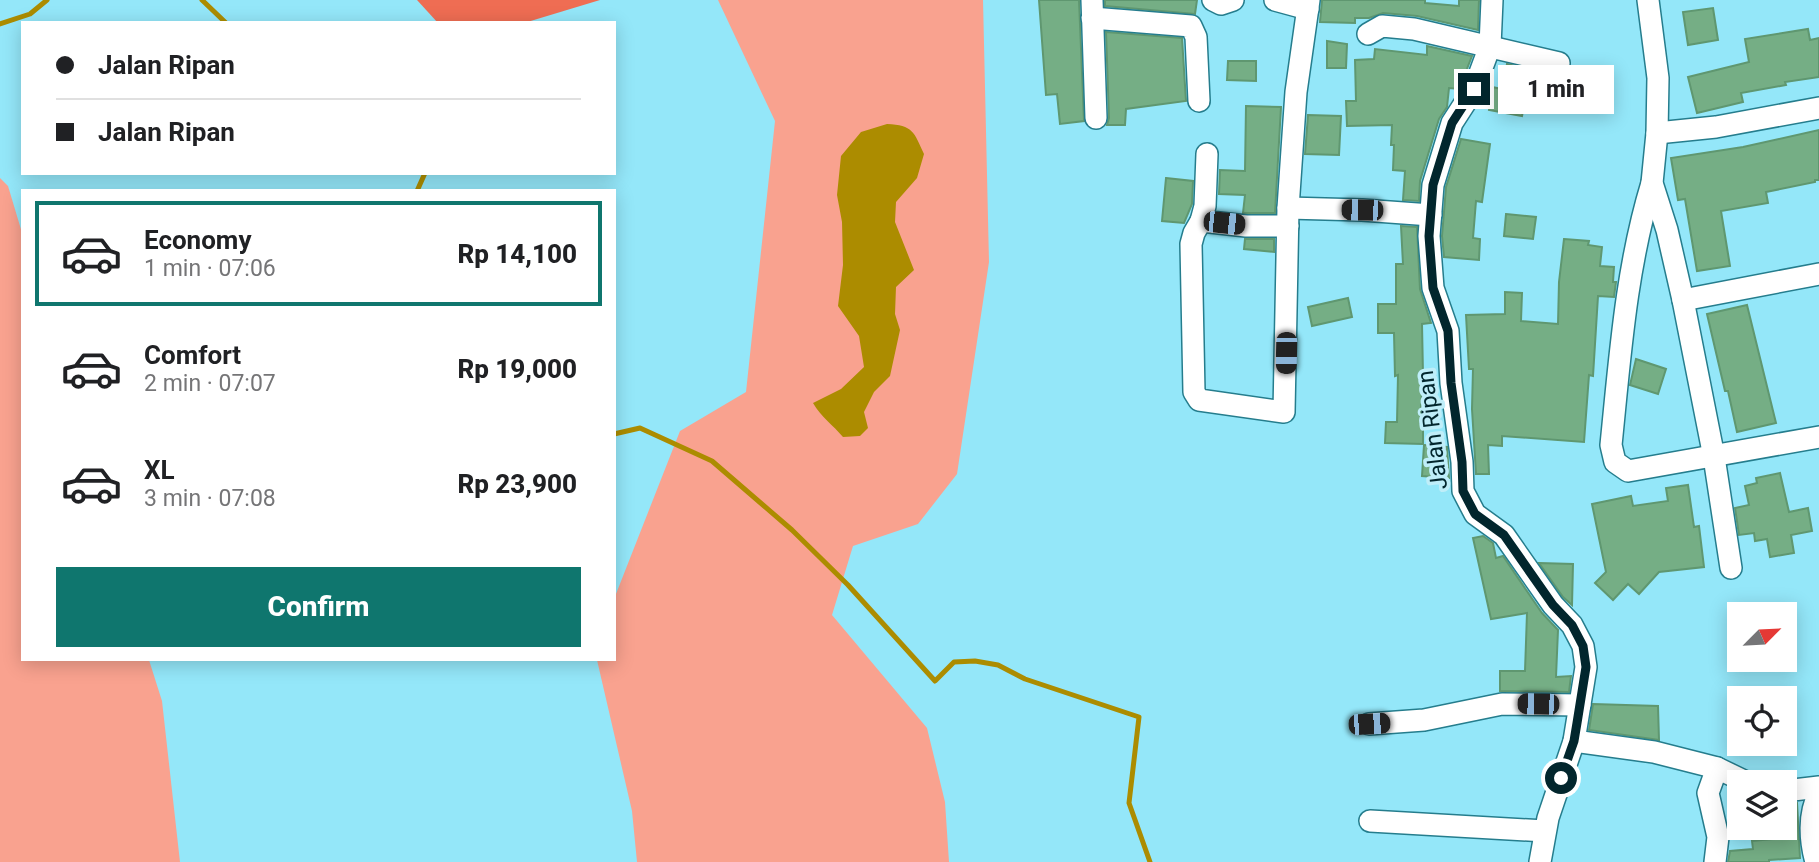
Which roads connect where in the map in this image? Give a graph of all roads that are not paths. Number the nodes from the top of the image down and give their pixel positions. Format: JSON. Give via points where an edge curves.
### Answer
{"nodes":[{"id":1,"x":1213,"y":0,"type":"edge"},
{"id":2,"x":1233,"y":0,"type":"edge"},
{"id":3,"x":1275,"y":0,"type":"edge"},
{"id":4,"x":1492,"y":0,"type":"edge"},
{"id":5,"x":1648,"y":0,"type":"edge"},
{"id":6,"x":1309,"y":5,"type":"edge"},
{"id":7,"x":1092,"y":9,"type":"edge"},
{"id":8,"x":1368,"y":34,"type":"dead end"},
{"id":9,"x":1490,"y":46,"type":"junction"},
{"id":10,"x":1559,"y":63,"type":"dead end"},
{"id":11,"x":1199,"y":101,"type":"dead end"},
{"id":12,"x":1819,"y":108,"type":"edge"},
{"id":13,"x":1096,"y":118,"type":"dead end"},
{"id":14,"x":1657,"y":134,"type":"junction"},
{"id":15,"x":1207,"y":154,"type":"dead end"},
{"id":16,"x":1651,"y":183,"type":"junction"},
{"id":17,"x":1431,"y":215,"type":"junction"},
{"id":18,"x":1288,"y":217,"type":"junction"},
{"id":19,"x":1201,"y":221,"type":"junction"},
{"id":20,"x":1819,"y":274,"type":"edge"},
{"id":21,"x":1683,"y":300,"type":"junction"},
{"id":22,"x":1819,"y":437,"type":"edge"},
{"id":23,"x":1714,"y":457,"type":"junction"},
{"id":24,"x":1731,"y":568,"type":"dead end"},
{"id":25,"x":1580,"y":705,"type":"junction"},
{"id":26,"x":1369,"y":724,"type":"dead end"},
{"id":27,"x":1574,"y":741,"type":"junction"},
{"id":28,"x":1717,"y":768,"type":"junction"},
{"id":29,"x":1727,"y":773,"type":"edge"},
{"id":30,"x":1819,"y":788,"type":"edge"},
{"id":31,"x":1797,"y":790,"type":"edge"},
{"id":32,"x":1819,"y":794,"type":"edge"},
{"id":33,"x":1370,"y":821,"type":"dead end"},
{"id":34,"x":1545,"y":831,"type":"junction"},
{"id":35,"x":1540,"y":862,"type":"edge"},
{"id":36,"x":1714,"y":862,"type":"edge"},
{"id":37,"x":1816,"y":862,"type":"edge"}],
"edges":[{"from":1,"to":2,"type":"street","via":[[1221,4]]},
{"from":3,"to":6,"type":"street"},
{"from":4,"to":9,"type":"street","name":"Jalan Ripan"},
{"from":5,"to":14,"type":"street","via":[[1658,78]]},
{"from":6,"to":18,"type":"street"},
{"from":7,"to":11,"type":"street","via":[[1191,26]]},
{"from":7,"to":13,"type":"street"},
{"from":8,"to":9,"type":"street","via":[[1382,26],[1414,29]]},
{"from":9,"to":10,"type":"street"},
{"from":9,"to":17,"type":"street","name":"Jalan Ripan","via":[[1474,89],[1452,123],[1433,185]]},
{"from":12,"to":14,"type":"street"},
{"from":14,"to":16,"type":"street"},
{"from":15,"to":19,"type":"street"},
{"from":16,"to":21,"type":"street"},
{"from":16,"to":23,"type":"street","via":[[1630,268],[1611,445],[1615,462],[1628,471]]},
{"from":17,"to":18,"type":"street","via":[[1362,210]]},
{"from":17,"to":25,"type":"street","name":"Jalan Ripan","via":[[1433,288],[1448,331],[1463,491],[1475,514],[1504,535],[1572,625],[1583,646],[1586,667]]},
{"from":18,"to":19,"type":"street","via":[[1246,226]]},
{"from":18,"to":19,"type":"street","via":[[1284,412],[1199,400],[1194,392],[1191,244]]},
{"from":20,"to":21,"type":"street"},
{"from":21,"to":23,"type":"street"},
{"from":22,"to":23,"type":"street"},
{"from":23,"to":24,"type":"street"},
{"from":25,"to":26,"type":"street","via":[[1502,704],[1424,720]]},
{"from":25,"to":27,"type":"street","name":"Jalan Ripan"},
{"from":27,"to":28,"type":"street","via":[[1654,752]]},
{"from":27,"to":34,"type":"street","name":"Jalan Ripan"},
{"from":28,"to":29,"type":"street"},
{"from":28,"to":36,"type":"street","via":[[1708,793],[1718,837]]},
{"from":30,"to":31,"type":"street"},
{"from":32,"to":37,"type":"street","via":[[1811,831]]},
{"from":33,"to":34,"type":"street"},
{"from":34,"to":35,"type":"street","name":"Jalan Ripan"}]}
